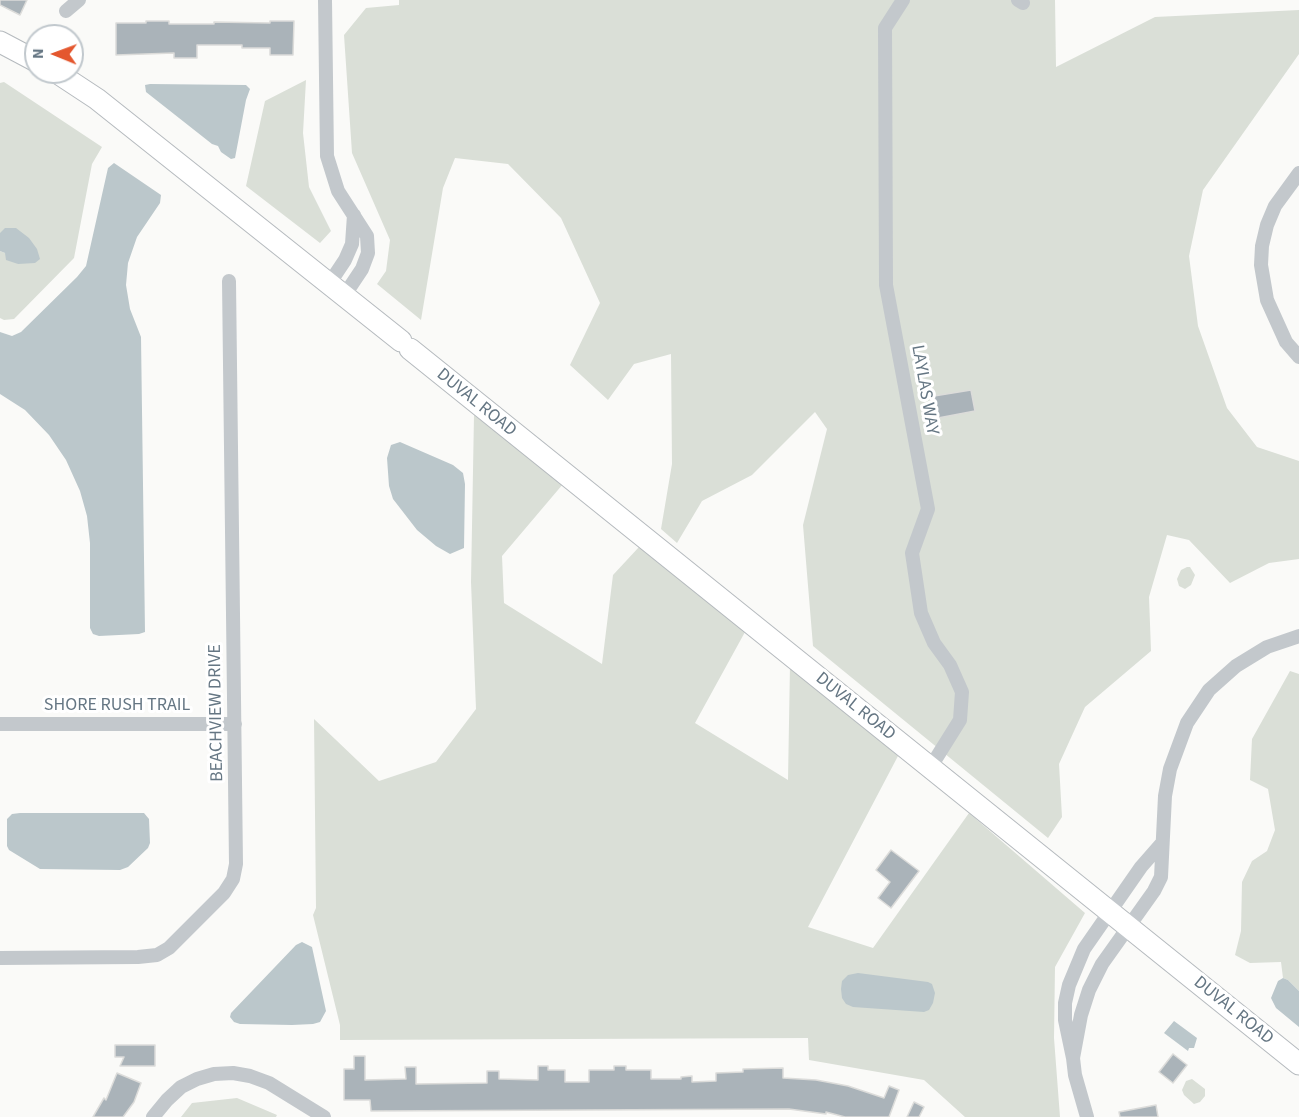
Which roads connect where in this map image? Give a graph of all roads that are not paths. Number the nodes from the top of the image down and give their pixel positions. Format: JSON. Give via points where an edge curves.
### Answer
{"nodes":[{"id":1,"x":79,"y":0,"type":"edge"},
{"id":2,"x":325,"y":0,"type":"edge"},
{"id":3,"x":903,"y":0,"type":"edge"},
{"id":4,"x":66,"y":11,"type":"dead end"},
{"id":5,"x":0,"y":42,"type":"edge"},
{"id":6,"x":24,"y":55,"type":"edge"},
{"id":7,"x":74,"y":84,"type":"edge"},
{"id":8,"x":1299,"y":173,"type":"edge"},
{"id":9,"x":354,"y":215,"type":"junction"},
{"id":10,"x":229,"y":281,"type":"dead end"},
{"id":11,"x":337,"y":290,"type":"junction"},
{"id":12,"x":1299,"y":357,"type":"edge"},
{"id":13,"x":1299,"y":636,"type":"edge"},
{"id":14,"x":0,"y":724,"type":"edge"},
{"id":15,"x":235,"y":724,"type":"junction"},
{"id":16,"x":930,"y":768,"type":"junction"},
{"id":17,"x":1162,"y":843,"type":"junction"},
{"id":18,"x":1109,"y":913,"type":"junction"},
{"id":19,"x":1128,"y":927,"type":"junction"},
{"id":20,"x":0,"y":958,"type":"edge"},
{"id":21,"x":1073,"y":1058,"type":"junction"},
{"id":22,"x":1299,"y":1064,"type":"edge"},
{"id":23,"x":153,"y":1117,"type":"edge"},
{"id":24,"x":324,"y":1117,"type":"edge"},
{"id":25,"x":1087,"y":1117,"type":"edge"}],
"edges":[{"from":1,"to":4,"type":"street"},
{"from":2,"to":9,"type":"street","via":[[327,156],[338,191]]},
{"from":3,"to":16,"type":"street","name":"LAYLAS WAY","via":[[885,28],[886,285],[928,509],[912,553],[921,613],[962,692],[960,720]]},
{"from":5,"to":6,"type":"main road"},
{"from":7,"to":11,"type":"main road","name":"DUVAL ROAD"},
{"from":8,"to":12,"type":"street","via":[[1275,206],[1267,225],[1261,265],[1267,300],[1286,342]]},
{"from":9,"to":11,"type":"street","via":[[352,244]]},
{"from":9,"to":11,"type":"street","via":[[367,236],[368,253],[362,269]]},
{"from":10,"to":15,"type":"street","name":"BEACHVIEW DRIVE"},
{"from":11,"to":16,"type":"main road","name":"DUVAL ROAD"},
{"from":13,"to":17,"type":"street","via":[[1250,656],[1221,678],[1197,706],[1170,769]]},
{"from":14,"to":15,"type":"street","name":"SHORE RUSH TRAIL"},
{"from":15,"to":20,"type":"street","name":"BEACHVIEW DRIVE","via":[[233,879],[169,948],[157,955],[138,957]]},
{"from":16,"to":18,"type":"main road","name":"DUVAL ROAD"},
{"from":17,"to":18,"type":"street"},
{"from":17,"to":19,"type":"street","via":[[1161,877]]},
{"from":18,"to":19,"type":"main road","name":"DUVAL ROAD"},
{"from":18,"to":21,"type":"street","via":[[1084,948],[1069,985],[1065,1020]]},
{"from":19,"to":21,"type":"street","via":[[1089,990]]},
{"from":19,"to":22,"type":"main road","name":"DUVAL ROAD"},
{"from":21,"to":25,"type":"street"},
{"from":23,"to":24,"type":"street","via":[[181,1087],[214,1074],[233,1073],[269,1083]]}]}
